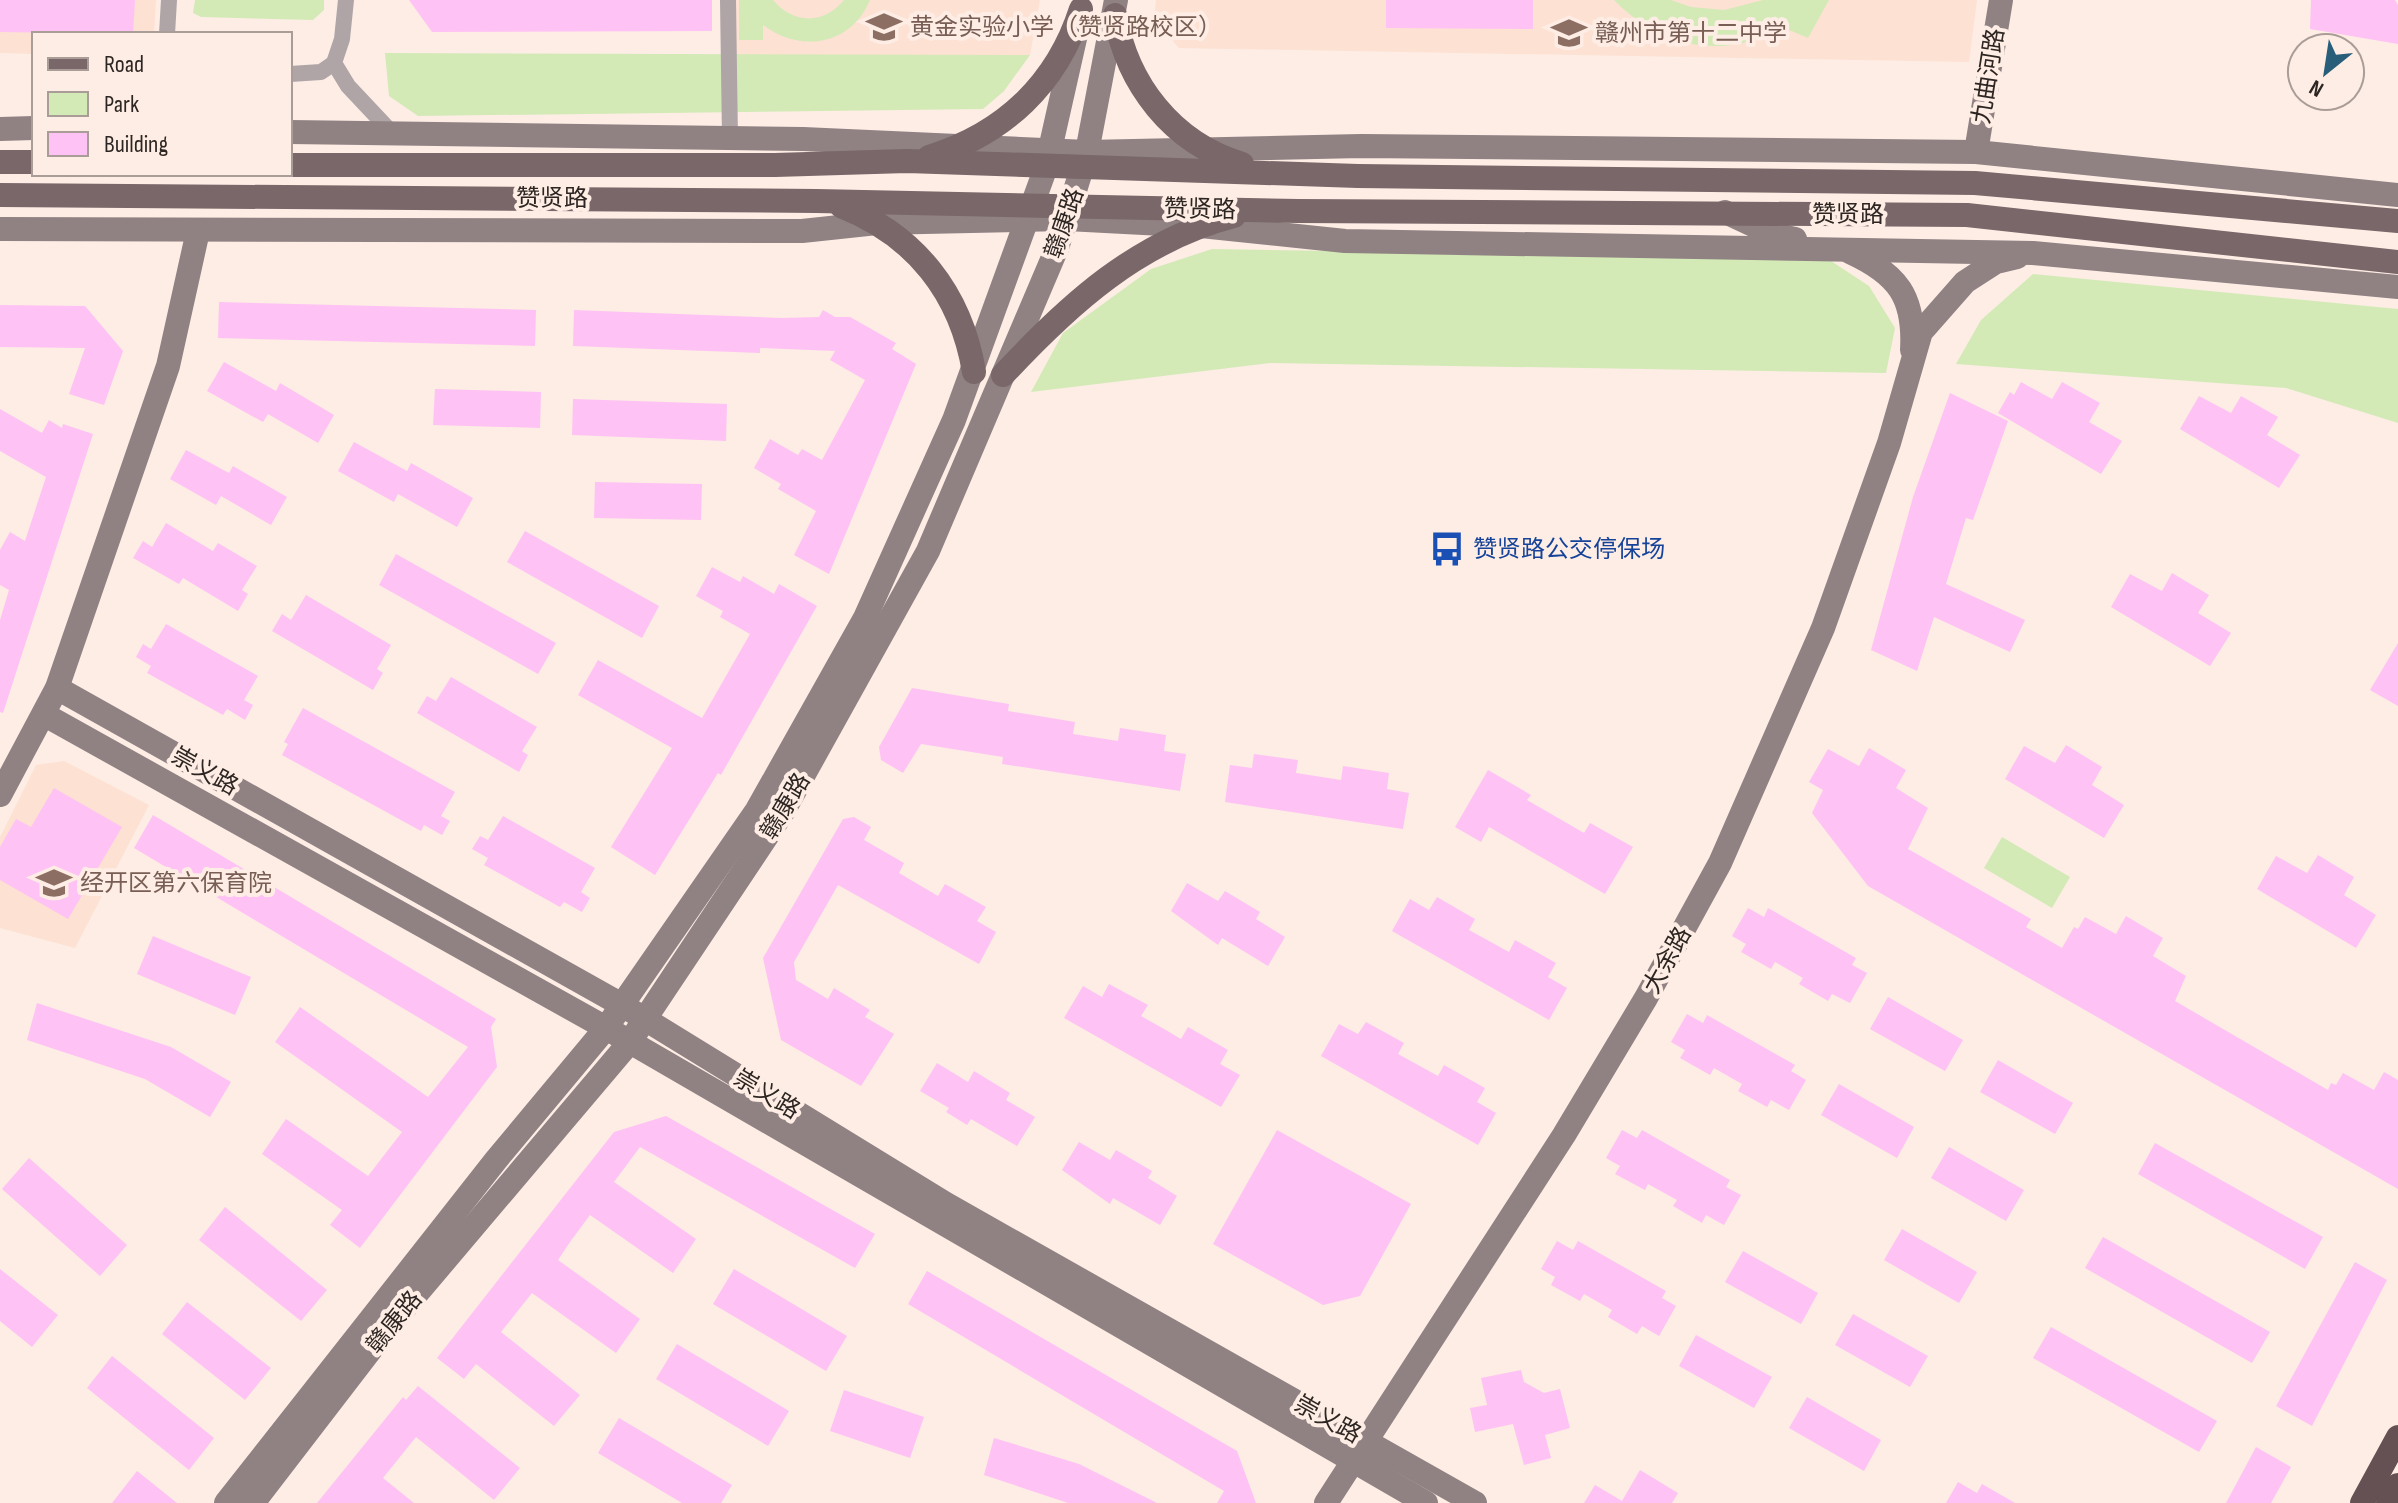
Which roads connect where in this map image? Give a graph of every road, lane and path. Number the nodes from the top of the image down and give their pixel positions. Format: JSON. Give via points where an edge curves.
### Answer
{"nodes":[{"id":1,"x":169,"y":0,"type":"edge"},
{"id":2,"x":346,"y":0,"type":"edge"},
{"id":3,"x":728,"y":0,"type":"edge"},
{"id":4,"x":2001,"y":0,"type":"edge"},
{"id":5,"x":1082,"y":5,"type":"edge"},
{"id":6,"x":1115,"y":7,"type":"edge"},
{"id":7,"x":167,"y":32,"type":"edge"},
{"id":8,"x":334,"y":63,"type":"junction"},
{"id":9,"x":292,"y":74,"type":"edge"},
{"id":10,"x":32,"y":128,"type":"edge"},
{"id":11,"x":0,"y":129,"type":"edge"},
{"id":12,"x":292,"y":132,"type":"edge"},
{"id":13,"x":395,"y":136,"type":"junction"},
{"id":14,"x":730,"y":139,"type":"junction"},
{"id":15,"x":957,"y":148,"type":"junction"},
{"id":16,"x":1207,"y":149,"type":"junction"},
{"id":17,"x":1830,"y":151,"type":"junction"},
{"id":18,"x":1976,"y":152,"type":"junction"},
{"id":19,"x":1048,"y":159,"type":"junction"},
{"id":20,"x":1085,"y":160,"type":"junction"},
{"id":21,"x":907,"y":161,"type":"junction"},
{"id":22,"x":0,"y":162,"type":"edge"},
{"id":23,"x":32,"y":162,"type":"edge"},
{"id":24,"x":2077,"y":163,"type":"junction"},
{"id":25,"x":292,"y":165,"type":"edge"},
{"id":26,"x":1275,"y":172,"type":"junction"},
{"id":27,"x":1749,"y":179,"type":"junction"},
{"id":28,"x":0,"y":195,"type":"edge"},
{"id":29,"x":2398,"y":195,"type":"edge"},
{"id":30,"x":2164,"y":198,"type":"junction"},
{"id":31,"x":816,"y":201,"type":"junction"},
{"id":32,"x":1298,"y":211,"type":"junction"},
{"id":33,"x":1723,"y":211,"type":"junction"},
{"id":34,"x":1032,"y":212,"type":"junction"},
{"id":35,"x":1069,"y":213,"type":"junction"},
{"id":36,"x":2398,"y":221,"type":"edge"},
{"id":37,"x":877,"y":223,"type":"junction"},
{"id":38,"x":1201,"y":226,"type":"junction"},
{"id":39,"x":0,"y":229,"type":"edge"},
{"id":40,"x":198,"y":231,"type":"junction"},
{"id":41,"x":2121,"y":232,"type":"junction"},
{"id":42,"x":1835,"y":248,"type":"junction"},
{"id":43,"x":2033,"y":253,"type":"junction"},
{"id":44,"x":2398,"y":262,"type":"edge"},
{"id":45,"x":2398,"y":287,"type":"edge"},
{"id":46,"x":1911,"y":368,"type":"junction"},
{"id":47,"x":974,"y":372,"type":"junction"},
{"id":48,"x":1003,"y":375,"type":"junction"},
{"id":49,"x":57,"y":688,"type":"junction"},
{"id":50,"x":45,"y":715,"type":"junction"},
{"id":51,"x":0,"y":795,"type":"edge"},
{"id":52,"x":622,"y":1005,"type":"junction"},
{"id":53,"x":645,"y":1020,"type":"junction"},
{"id":54,"x":606,"y":1028,"type":"junction"},
{"id":55,"x":629,"y":1043,"type":"junction"},
{"id":56,"x":2398,"y":1437,"type":"edge"},
{"id":57,"x":1360,"y":1451,"type":"junction"},
{"id":58,"x":2398,"y":1485,"type":"edge"},
{"id":59,"x":226,"y":1503,"type":"edge"},
{"id":60,"x":253,"y":1503,"type":"edge"},
{"id":61,"x":1326,"y":1503,"type":"edge"},
{"id":62,"x":1426,"y":1503,"type":"edge"},
{"id":63,"x":1475,"y":1503,"type":"edge"},
{"id":64,"x":2362,"y":1503,"type":"edge"},
{"id":65,"x":2388,"y":1503,"type":"edge"}],
"edges":[{"from":1,"to":7,"type":"street"},
{"from":2,"to":8,"type":"street"},
{"from":3,"to":14,"type":"street"},
{"from":4,"to":18,"type":"street","name":"九曲河路"},
{"from":5,"to":15,"type":"main road","via":[[1065,50],[1042,86],[1007,119]]},
{"from":5,"to":19,"type":"street","name":"赣康路"},
{"from":6,"to":16,"type":"main road","via":[[1126,57],[1147,96],[1177,129]]},
{"from":6,"to":20,"type":"street","name":"赣康路"},
{"from":8,"to":9,"type":"street","via":[[321,72]]},
{"from":8,"to":13,"type":"street","via":[[348,86]]},
{"from":10,"to":11,"type":"street"},
{"from":12,"to":13,"type":"street"},
{"from":13,"to":14,"type":"street"},
{"from":14,"to":15,"type":"street"},
{"from":15,"to":19,"type":"street"},
{"from":15,"to":21,"type":"main road"},
{"from":16,"to":17,"type":"street"},
{"from":16,"to":20,"type":"street"},
{"from":16,"to":26,"type":"main road"},
{"from":17,"to":18,"type":"street"},
{"from":17,"to":27,"type":"street"},
{"from":18,"to":24,"type":"street"},
{"from":19,"to":20,"type":"main road","name":"赞贤路"},
{"from":19,"to":21,"type":"main road","name":"赞贤路"},
{"from":19,"to":34,"type":"street","name":"赣康路"},
{"from":20,"to":26,"type":"main road","name":"赞贤路"},
{"from":20,"to":35,"type":"street","name":"赣康路"},
{"from":21,"to":25,"type":"main road","name":"赞贤路"},
{"from":22,"to":23,"type":"main road"},
{"from":24,"to":29,"type":"street"},
{"from":24,"to":30,"type":"street"},
{"from":26,"to":27,"type":"main road","name":"赞贤路"},
{"from":27,"to":30,"type":"main road","name":"赞贤路","via":[[1975,183]]},
{"from":28,"to":31,"type":"main road","name":"赞贤路"},
{"from":30,"to":36,"type":"main road","name":"赞贤路"},
{"from":31,"to":34,"type":"main road","name":"赞贤路"},
{"from":31,"to":37,"type":"main road","via":[[837,204]]},
{"from":32,"to":33,"type":"main road","name":"赞贤路"},
{"from":32,"to":35,"type":"main road","name":"赞贤路"},
{"from":32,"to":38,"type":"main road","via":[[1248,213]]},
{"from":33,"to":41,"type":"main road","name":"赞贤路","via":[[1967,215]]},
{"from":33,"to":42,"type":"street","via":[[1772,234]]},
{"from":34,"to":35,"type":"main road","name":"赞贤路"},
{"from":34,"to":37,"type":"street"},
{"from":34,"to":47,"type":"street","name":"赣康路"},
{"from":35,"to":38,"type":"street"},
{"from":35,"to":48,"type":"street","name":"赣康路"},
{"from":37,"to":40,"type":"street","via":[[802,231]]},
{"from":37,"to":47,"type":"main road","via":[[912,248],[942,284],[963,326]]},
{"from":38,"to":42,"type":"street","via":[[1345,241]]},
{"from":38,"to":48,"type":"main road","via":[[1107,277],[1063,311]]},
{"from":39,"to":40,"type":"street"},
{"from":40,"to":49,"type":"street","via":[[168,366]]},
{"from":41,"to":43,"type":"street"},
{"from":41,"to":44,"type":"main road","name":"赞贤路"},
{"from":42,"to":43,"type":"street"},
{"from":42,"to":46,"type":"street","via":[[1879,266],[1899,286],[1913,325]]},
{"from":43,"to":45,"type":"street"},
{"from":43,"to":46,"type":"street","via":[[1996,262],[1951,295],[1921,332]]},
{"from":46,"to":57,"type":"street","name":"大余路","via":[[1823,628],[1720,863],[1564,1135]]},
{"from":47,"to":52,"type":"street","name":"赣康路","via":[[865,618],[757,810]]},
{"from":48,"to":53,"type":"street","name":"赣康路","via":[[928,551],[889,623],[783,812]]},
{"from":49,"to":50,"type":"street"},
{"from":49,"to":52,"type":"street","name":"崇义路"},
{"from":50,"to":51,"type":"street"},
{"from":50,"to":54,"type":"street","name":"崇义路"},
{"from":52,"to":53,"type":"street","name":"崇义路"},
{"from":52,"to":54,"type":"street","name":"赣康路"},
{"from":53,"to":55,"type":"street","name":"赣康路"},
{"from":53,"to":57,"type":"street","name":"崇义路"},
{"from":54,"to":55,"type":"street","name":"崇义路"},
{"from":54,"to":59,"type":"street","name":"赣康路"},
{"from":55,"to":57,"type":"street","name":"崇义路"},
{"from":55,"to":60,"type":"street","name":"赣康路","via":[[386,1330]]},
{"from":56,"to":64,"type":"highway"},
{"from":57,"to":61,"type":"street","name":"大余路"},
{"from":57,"to":62,"type":"street","name":"崇义路"},
{"from":57,"to":63,"type":"street","name":"崇义路"},
{"from":58,"to":65,"type":"highway"}]}
